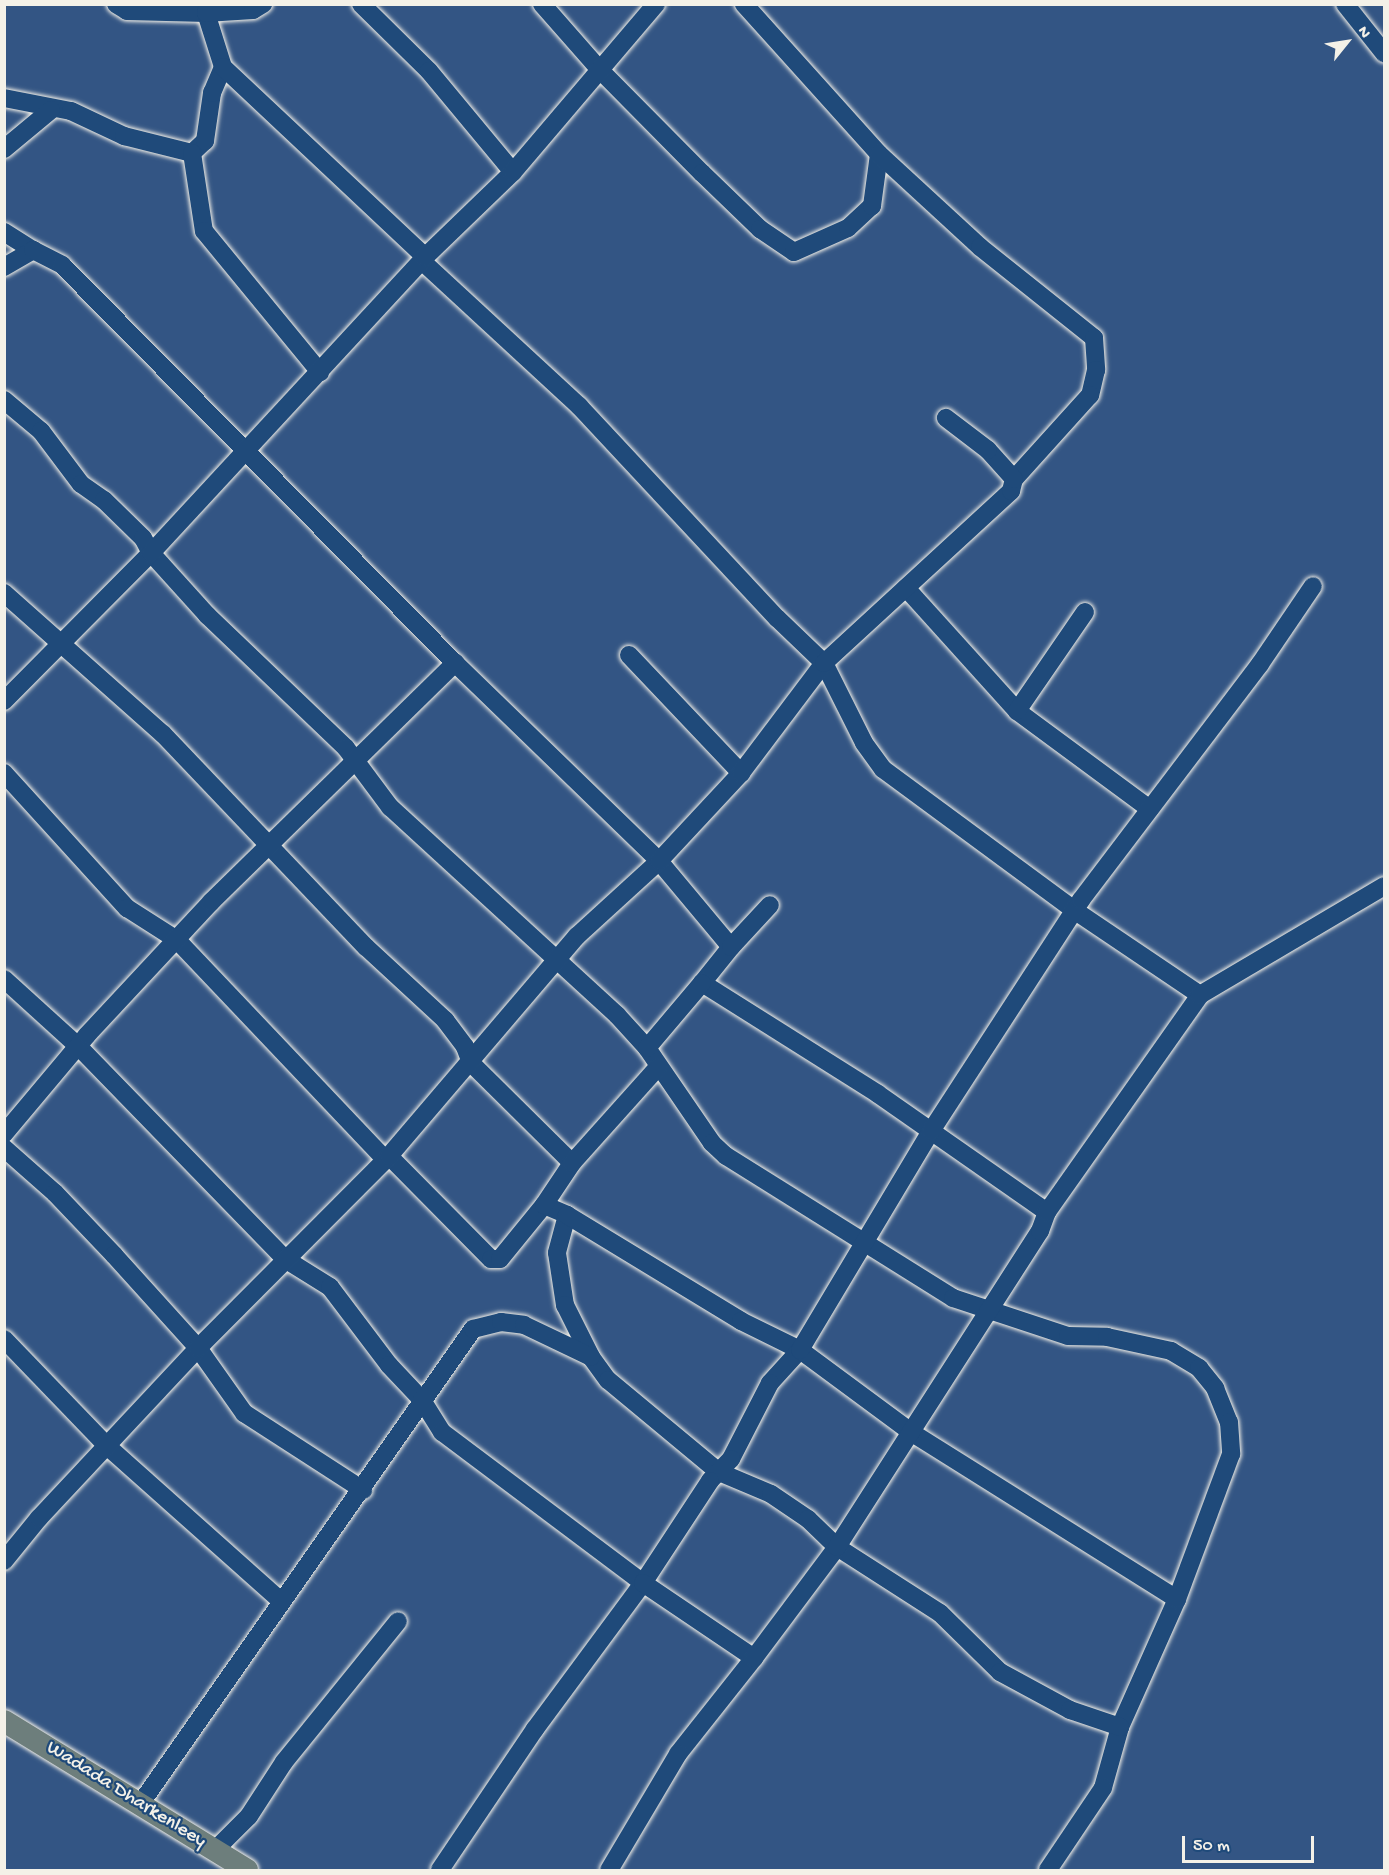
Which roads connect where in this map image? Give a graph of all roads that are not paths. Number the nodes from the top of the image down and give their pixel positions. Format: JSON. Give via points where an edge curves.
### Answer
{"nodes":[{"id":1,"x":116,"y":4,"type":"edge"},
{"id":2,"x":263,"y":4,"type":"edge"},
{"id":3,"x":361,"y":4,"type":"edge"},
{"id":4,"x":542,"y":4,"type":"edge"},
{"id":5,"x":656,"y":4,"type":"edge"},
{"id":6,"x":744,"y":4,"type":"edge"},
{"id":7,"x":1345,"y":4,"type":"edge"},
{"id":8,"x":207,"y":9,"type":"edge"},
{"id":9,"x":1384,"y":53,"type":"edge"},
{"id":10,"x":223,"y":67,"type":"junction"},
{"id":11,"x":600,"y":70,"type":"junction"},
{"id":12,"x":4,"y":99,"type":"edge"},
{"id":13,"x":51,"y":110,"type":"junction"},
{"id":14,"x":4,"y":149,"type":"edge"},
{"id":15,"x":192,"y":153,"type":"junction"},
{"id":16,"x":879,"y":154,"type":"junction"},
{"id":17,"x":513,"y":172,"type":"junction"},
{"id":18,"x":4,"y":232,"type":"edge"},
{"id":19,"x":33,"y":250,"type":"junction"},
{"id":20,"x":424,"y":260,"type":"junction"},
{"id":21,"x":4,"y":267,"type":"edge"},
{"id":22,"x":320,"y":372,"type":"junction"},
{"id":23,"x":4,"y":400,"type":"edge"},
{"id":24,"x":946,"y":418,"type":"dead end"},
{"id":25,"x":245,"y":451,"type":"junction"},
{"id":26,"x":1014,"y":479,"type":"junction"},
{"id":27,"x":151,"y":553,"type":"junction"},
{"id":28,"x":1313,"y":586,"type":"dead end"},
{"id":29,"x":906,"y":588,"type":"junction"},
{"id":30,"x":4,"y":593,"type":"edge"},
{"id":31,"x":1085,"y":612,"type":"dead end"},
{"id":32,"x":59,"y":644,"type":"junction"},
{"id":33,"x":629,"y":655,"type":"dead end"},
{"id":34,"x":455,"y":663,"type":"junction"},
{"id":35,"x":824,"y":663,"type":"junction"},
{"id":36,"x":4,"y":701,"type":"edge"},
{"id":37,"x":1017,"y":711,"type":"junction"},
{"id":38,"x":354,"y":759,"type":"junction"},
{"id":39,"x":4,"y":773,"type":"edge"},
{"id":40,"x":741,"y":773,"type":"junction"},
{"id":41,"x":1150,"y":809,"type":"junction"},
{"id":42,"x":270,"y":848,"type":"junction"},
{"id":43,"x":659,"y":861,"type":"junction"},
{"id":44,"x":1384,"y":886,"type":"edge"},
{"id":45,"x":770,"y":905,"type":"dead end"},
{"id":46,"x":1074,"y":910,"type":"junction"},
{"id":47,"x":177,"y":940,"type":"junction"},
{"id":48,"x":731,"y":946,"type":"junction"},
{"id":49,"x":557,"y":961,"type":"junction"},
{"id":50,"x":4,"y":979,"type":"edge"},
{"id":51,"x":702,"y":983,"type":"junction"},
{"id":52,"x":1200,"y":995,"type":"junction"},
{"id":53,"x":78,"y":1046,"type":"junction"},
{"id":54,"x":647,"y":1048,"type":"junction"},
{"id":55,"x":471,"y":1063,"type":"junction"},
{"id":56,"x":658,"y":1067,"type":"junction"},
{"id":57,"x":931,"y":1131,"type":"junction"},
{"id":58,"x":4,"y":1134,"type":"edge"},
{"id":59,"x":4,"y":1148,"type":"edge"},
{"id":60,"x":387,"y":1158,"type":"junction"},
{"id":61,"x":572,"y":1163,"type":"junction"},
{"id":62,"x":544,"y":1205,"type":"junction"},
{"id":63,"x":1047,"y":1212,"type":"junction"},
{"id":64,"x":567,"y":1215,"type":"junction"},
{"id":65,"x":864,"y":1243,"type":"junction"},
{"id":66,"x":285,"y":1259,"type":"junction"},
{"id":67,"x":988,"y":1309,"type":"junction"},
{"id":68,"x":4,"y":1339,"type":"edge"},
{"id":69,"x":198,"y":1348,"type":"junction"},
{"id":70,"x":800,"y":1350,"type":"junction"},
{"id":71,"x":591,"y":1357,"type":"junction"},
{"id":72,"x":422,"y":1400,"type":"junction"},
{"id":73,"x":911,"y":1432,"type":"junction"},
{"id":74,"x":107,"y":1446,"type":"junction"},
{"id":75,"x":718,"y":1472,"type":"junction"},
{"id":76,"x":363,"y":1490,"type":"junction"},
{"id":77,"x":837,"y":1547,"type":"junction"},
{"id":78,"x":7,"y":1553,"type":"edge"},
{"id":79,"x":642,"y":1583,"type":"junction"},
{"id":80,"x":1177,"y":1599,"type":"junction"},
{"id":81,"x":282,"y":1602,"type":"junction"},
{"id":82,"x":398,"y":1621,"type":"dead end"},
{"id":83,"x":754,"y":1658,"type":"junction"},
{"id":84,"x":4,"y":1721,"type":"edge"},
{"id":85,"x":1120,"y":1727,"type":"junction"},
{"id":86,"x":141,"y":1803,"type":"junction"},
{"id":87,"x":215,"y":1850,"type":"junction"},
{"id":88,"x":247,"y":1870,"type":"edge"},
{"id":89,"x":440,"y":1870,"type":"edge"},
{"id":90,"x":609,"y":1870,"type":"edge"},
{"id":91,"x":1048,"y":1870,"type":"edge"}],
"edges":[{"from":1,"to":8,"type":"street","via":[[127,11]]},
{"from":2,"to":8,"type":"street","via":[[253,10]]},
{"from":3,"to":17,"type":"street","via":[[429,71]]},
{"from":4,"to":11,"type":"street"},
{"from":5,"to":11,"type":"street"},
{"from":6,"to":16,"type":"street"},
{"from":7,"to":9,"type":"street"},
{"from":8,"to":10,"type":"street"},
{"from":10,"to":15,"type":"street","via":[[212,93],[205,141]]},
{"from":10,"to":20,"type":"street"},
{"from":11,"to":16,"type":"street","via":[[760,229],[794,252],[848,228],[872,206]]},
{"from":11,"to":17,"type":"street"},
{"from":12,"to":13,"type":"street"},
{"from":13,"to":14,"type":"street"},
{"from":13,"to":15,"type":"street","via":[[71,111],[124,136]]},
{"from":15,"to":22,"type":"street","via":[[204,231]]},
{"from":16,"to":26,"type":"street","via":[[988,253],[1094,338],[1096,370],[1090,395]]},
{"from":17,"to":20,"type":"street"},
{"from":18,"to":19,"type":"street"},
{"from":19,"to":21,"type":"street"},
{"from":19,"to":25,"type":"street","via":[[62,265]]},
{"from":20,"to":22,"type":"street"},
{"from":20,"to":35,"type":"street","via":[[579,406]]},
{"from":22,"to":25,"type":"street"},
{"from":23,"to":27,"type":"street","via":[[41,431],[81,484],[104,500],[143,538]]},
{"from":24,"to":26,"type":"street","via":[[988,450]]},
{"from":25,"to":27,"type":"street"},
{"from":25,"to":34,"type":"street"},
{"from":26,"to":29,"type":"street","via":[[1011,491]]},
{"from":27,"to":32,"type":"street"},
{"from":27,"to":38,"type":"street","via":[[207,615]]},
{"from":28,"to":41,"type":"street","via":[[1260,664]]},
{"from":29,"to":35,"type":"street"},
{"from":29,"to":37,"type":"street"},
{"from":30,"to":32,"type":"street"},
{"from":31,"to":37,"type":"street"},
{"from":32,"to":36,"type":"street"},
{"from":32,"to":42,"type":"street","via":[[164,734]]},
{"from":33,"to":40,"type":"street"},
{"from":34,"to":38,"type":"street"},
{"from":34,"to":43,"type":"street"},
{"from":35,"to":40,"type":"street"},
{"from":35,"to":46,"type":"street","via":[[864,743],[883,769]]},
{"from":37,"to":41,"type":"street"},
{"from":38,"to":42,"type":"street"},
{"from":38,"to":49,"type":"street","via":[[390,807]]},
{"from":39,"to":47,"type":"street","via":[[127,908]]},
{"from":40,"to":43,"type":"street"},
{"from":41,"to":46,"type":"street"},
{"from":42,"to":47,"type":"street"},
{"from":42,"to":55,"type":"street","via":[[366,947],[445,1020],[465,1047]]},
{"from":43,"to":48,"type":"street"},
{"from":43,"to":49,"type":"street","via":[[577,936]]},
{"from":44,"to":52,"type":"street"},
{"from":45,"to":48,"type":"street"},
{"from":46,"to":52,"type":"street"},
{"from":46,"to":57,"type":"street"},
{"from":47,"to":53,"type":"street"},
{"from":47,"to":60,"type":"street"},
{"from":48,"to":51,"type":"street"},
{"from":49,"to":54,"type":"street"},
{"from":49,"to":55,"type":"street"},
{"from":50,"to":53,"type":"street"},
{"from":51,"to":54,"type":"street"},
{"from":51,"to":57,"type":"street"},
{"from":52,"to":63,"type":"street"},
{"from":53,"to":58,"type":"street"},
{"from":53,"to":66,"type":"street"},
{"from":54,"to":56,"type":"street"},
{"from":55,"to":60,"type":"street"},
{"from":55,"to":61,"type":"street"},
{"from":56,"to":61,"type":"street"},
{"from":56,"to":65,"type":"street","via":[[719,1150]]},
{"from":57,"to":63,"type":"street"},
{"from":57,"to":65,"type":"street"},
{"from":59,"to":69,"type":"street","via":[[55,1193]]},
{"from":60,"to":62,"type":"street","via":[[490,1258],[500,1259]]},
{"from":60,"to":66,"type":"street"},
{"from":61,"to":62,"type":"street"},
{"from":62,"to":64,"type":"street"},
{"from":63,"to":67,"type":"street","via":[[1040,1231]]},
{"from":64,"to":70,"type":"street","via":[[741,1321]]},
{"from":64,"to":71,"type":"street","via":[[557,1253],[565,1305]]},
{"from":65,"to":67,"type":"street","via":[[953,1298]]},
{"from":65,"to":70,"type":"street"},
{"from":66,"to":69,"type":"street"},
{"from":66,"to":72,"type":"street","via":[[330,1287],[389,1365]]},
{"from":67,"to":73,"type":"street"},
{"from":67,"to":80,"type":"street","via":[[1068,1336],[1107,1337],[1171,1351],[1199,1368],[1215,1388],[1229,1422],[1232,1454]]},
{"from":68,"to":74,"type":"street"},
{"from":69,"to":74,"type":"street"},
{"from":69,"to":76,"type":"street","via":[[244,1413]]},
{"from":70,"to":73,"type":"street"},
{"from":70,"to":75,"type":"street","via":[[770,1383],[731,1459]]},
{"from":71,"to":72,"type":"street","via":[[524,1325],[485,1324],[473,1329]]},
{"from":71,"to":75,"type":"street","via":[[608,1380]]},
{"from":72,"to":76,"type":"street"},
{"from":72,"to":79,"type":"street","via":[[442,1432]]},
{"from":73,"to":77,"type":"street"},
{"from":73,"to":80,"type":"street"},
{"from":74,"to":78,"type":"street"},
{"from":74,"to":81,"type":"street"},
{"from":75,"to":77,"type":"street","via":[[771,1494],[808,1519]]},
{"from":75,"to":79,"type":"street"},
{"from":76,"to":81,"type":"street"},
{"from":77,"to":83,"type":"street"},
{"from":77,"to":85,"type":"street","via":[[940,1613],[1000,1672],[1070,1710]]},
{"from":79,"to":83,"type":"street"},
{"from":79,"to":89,"type":"street","via":[[535,1729]]},
{"from":80,"to":85,"type":"street"},
{"from":81,"to":86,"type":"street"},
{"from":82,"to":87,"type":"street","via":[[284,1762],[249,1816]]},
{"from":83,"to":90,"type":"street","via":[[678,1754]]},
{"from":84,"to":86,"type":"main road","name":"Wadada Dharkenleey"},
{"from":85,"to":91,"type":"street","via":[[1103,1788]]},
{"from":86,"to":87,"type":"main road","name":"Wadada Dharkenleey"},
{"from":87,"to":88,"type":"main road","name":"Wadada Dharkenleey"}]}
